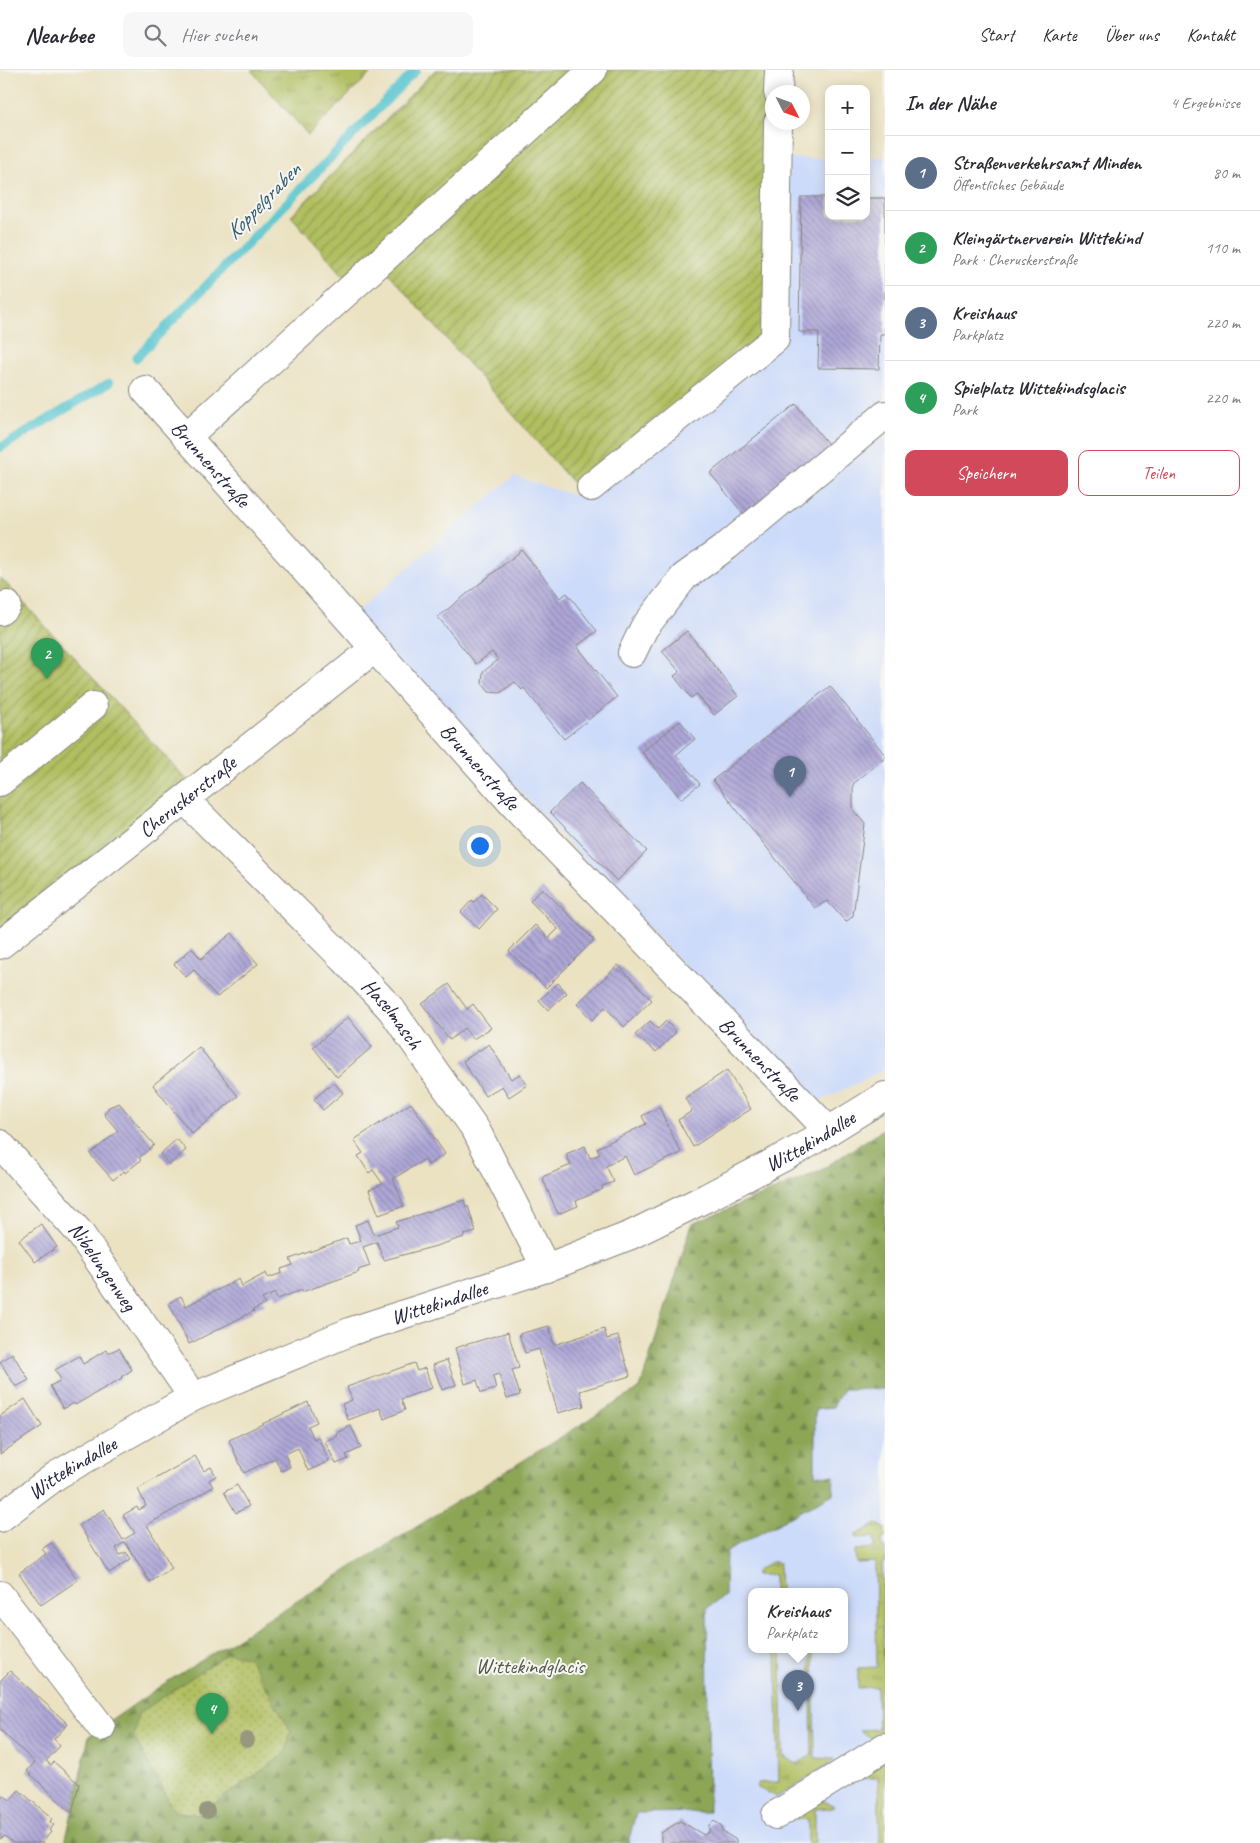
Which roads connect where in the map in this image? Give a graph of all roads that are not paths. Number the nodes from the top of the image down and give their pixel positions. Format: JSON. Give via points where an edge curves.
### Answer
{"nodes":[{"id":1,"x":592,"y":70,"type":"edge"},
{"id":2,"x":778,"y":70,"type":"edge"},
{"id":3,"x":778,"y":85,"type":"edge"},
{"id":4,"x":778,"y":130,"type":"edge"},
{"id":5,"x":145,"y":390,"type":"dead end"},
{"id":6,"x":885,"y":415,"type":"edge"},
{"id":7,"x":186,"y":437,"type":"junction"},
{"id":8,"x":591,"y":487,"type":"dead end"},
{"id":9,"x":374,"y":649,"type":"junction"},
{"id":10,"x":632,"y":653,"type":"dead end"},
{"id":11,"x":93,"y":706,"type":"dead end"},
{"id":12,"x":0,"y":782,"type":"edge"},
{"id":13,"x":185,"y":800,"type":"junction"},
{"id":14,"x":0,"y":945,"type":"edge"},
{"id":15,"x":885,"y":1096,"type":"edge"},
{"id":16,"x":829,"y":1131,"type":"junction"},
{"id":17,"x":0,"y":1144,"type":"edge"},
{"id":18,"x":546,"y":1268,"type":"junction"},
{"id":19,"x":193,"y":1397,"type":"junction"},
{"id":20,"x":0,"y":1518,"type":"edge"},
{"id":21,"x":0,"y":1595,"type":"edge"},
{"id":22,"x":101,"y":1727,"type":"dead end"},
{"id":23,"x":885,"y":1747,"type":"edge"},
{"id":24,"x":776,"y":1815,"type":"dead end"}],
"edges":[{"from":1,"to":7,"type":"street"},
{"from":2,"to":3,"type":"street"},
{"from":4,"to":8,"type":"street","via":[[775,339]]},
{"from":5,"to":7,"type":"street","name":"Brunnenstraße"},
{"from":6,"to":10,"type":"street","via":[[727,546],[684,577],[644,628]]},
{"from":7,"to":9,"type":"street","name":"Brunnenstraße"},
{"from":9,"to":13,"type":"street","name":"Cheruskerstraße"},
{"from":9,"to":16,"type":"street","name":"Brunnenstraße","via":[[513,804]]},
{"from":11,"to":12,"type":"street"},
{"from":13,"to":14,"type":"street","name":"Cheruskerstraße"},
{"from":13,"to":18,"type":"street","name":"Haselmasch","via":[[391,1009],[476,1130]]},
{"from":15,"to":16,"type":"street","name":"Wittekindallee"},
{"from":16,"to":18,"type":"street","name":"Wittekindallee","via":[[682,1211],[632,1235]]},
{"from":17,"to":19,"type":"street","name":"Nibelungenweg","via":[[78,1232]]},
{"from":18,"to":19,"type":"street","name":"Wittekindallee","via":[[352,1331]]},
{"from":19,"to":20,"type":"street","name":"Wittekindallee","via":[[57,1475]]},
{"from":21,"to":22,"type":"street"},
{"from":23,"to":24,"type":"street"}]}
